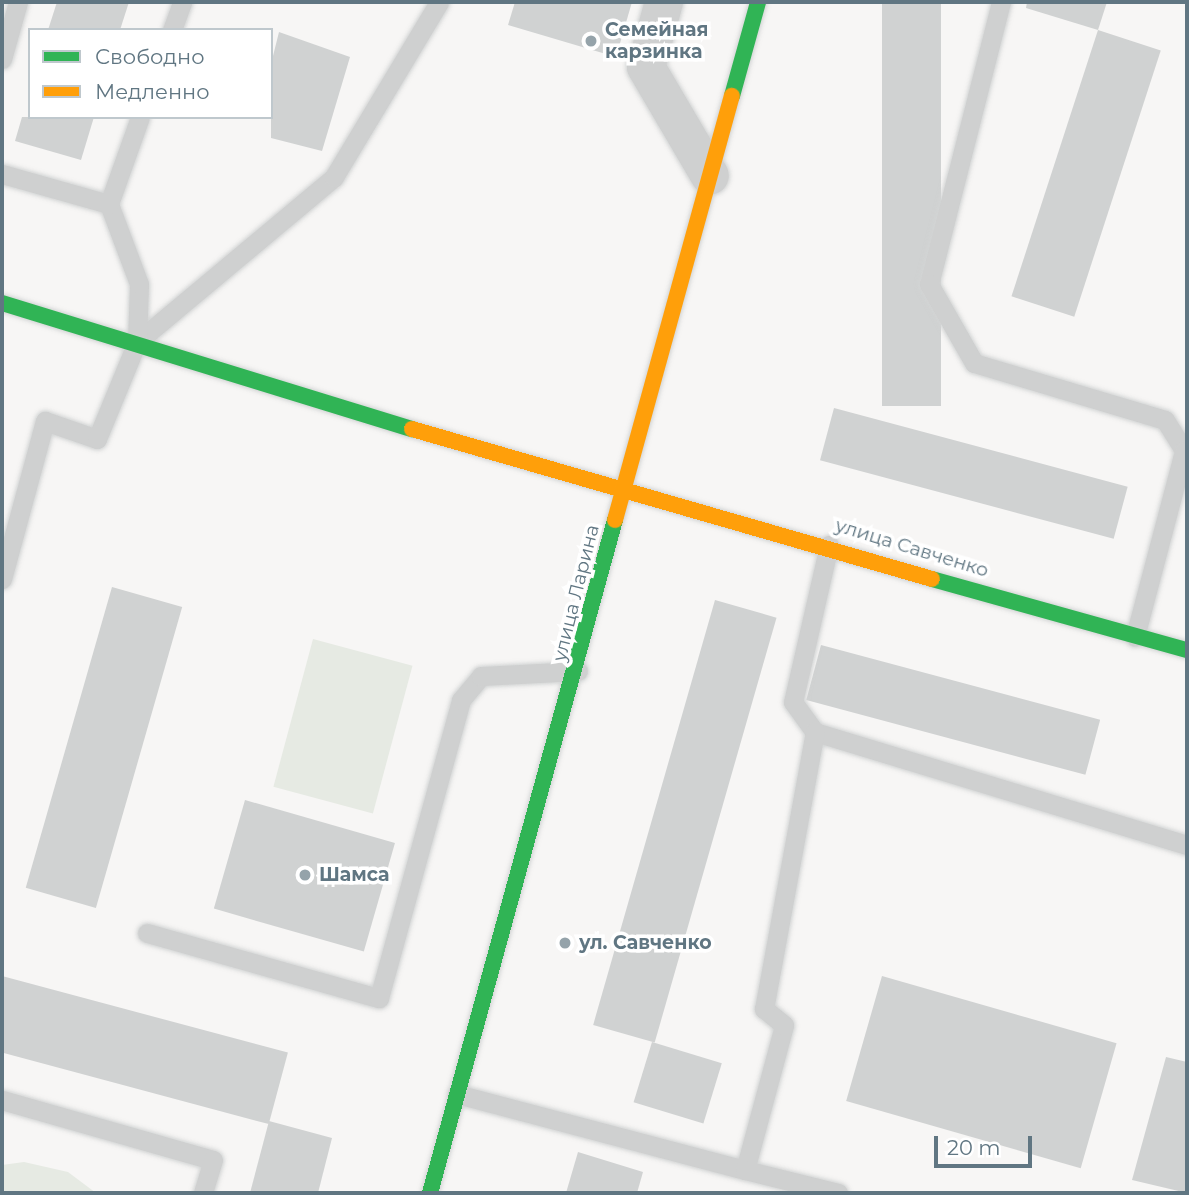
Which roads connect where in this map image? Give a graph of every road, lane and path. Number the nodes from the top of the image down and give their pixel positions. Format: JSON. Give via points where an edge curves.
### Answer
{"nodes":[{"id":1,"x":18,"y":2,"type":"edge"},
{"id":2,"x":183,"y":2,"type":"edge"},
{"id":3,"x":439,"y":2,"type":"edge"},
{"id":4,"x":664,"y":2,"type":"edge"},
{"id":5,"x":758,"y":2,"type":"edge"},
{"id":6,"x":1001,"y":2,"type":"edge"},
{"id":7,"x":173,"y":28,"type":"edge"},
{"id":8,"x":2,"y":59,"type":"edge"},
{"id":9,"x":140,"y":119,"type":"edge"},
{"id":10,"x":2,"y":174,"type":"edge"},
{"id":11,"x":710,"y":176,"type":"junction"},
{"id":12,"x":109,"y":204,"type":"junction"},
{"id":13,"x":2,"y":303,"type":"edge"},
{"id":14,"x":137,"y":342,"type":"junction"},
{"id":15,"x":623,"y":491,"type":"junction"},
{"id":16,"x":828,"y":545,"type":"junction"},
{"id":17,"x":2,"y":579,"type":"edge"},
{"id":18,"x":1135,"y":637,"type":"junction"},
{"id":19,"x":1187,"y":650,"type":"edge"},
{"id":20,"x":578,"y":671,"type":"junction"},
{"id":21,"x":815,"y":732,"type":"junction"},
{"id":22,"x":1187,"y":845,"type":"edge"},
{"id":23,"x":147,"y":933,"type":"dead end"},
{"id":24,"x":457,"y":1094,"type":"junction"},
{"id":25,"x":2,"y":1100,"type":"edge"},
{"id":26,"x":745,"y":1170,"type":"junction"},
{"id":27,"x":203,"y":1193,"type":"edge"},
{"id":28,"x":430,"y":1193,"type":"edge"},
{"id":29,"x":838,"y":1193,"type":"edge"}],
"edges":[{"from":1,"to":8,"type":"lane"},
{"from":2,"to":7,"type":"lane"},
{"from":3,"to":14,"type":"lane","via":[[334,177]]},
{"from":4,"to":11,"type":"street","via":[[646,66]]},
{"from":5,"to":11,"type":"main road","name":"улица Ларина"},
{"from":6,"to":18,"type":"lane","via":[[929,284],[974,363],[1165,420],[1184,451]]},
{"from":9,"to":12,"type":"lane"},
{"from":10,"to":12,"type":"lane"},
{"from":11,"to":15,"type":"main road","name":"улица Ларина"},
{"from":12,"to":14,"type":"lane","via":[[139,284]]},
{"from":13,"to":14,"type":"main road","name":"улица Савченко"},
{"from":14,"to":15,"type":"main road","name":"улица Савченко"},
{"from":14,"to":17,"type":"lane","via":[[97,439],[45,421]]},
{"from":15,"to":16,"type":"main road","name":"улица Савченко"},
{"from":15,"to":20,"type":"main road","name":"улица Ларина"},
{"from":16,"to":18,"type":"main road","name":"улица Савченко"},
{"from":16,"to":21,"type":"lane","via":[[793,702]]},
{"from":18,"to":19,"type":"main road","name":"улица Савченко"},
{"from":20,"to":23,"type":"lane","via":[[481,676],[461,700],[379,998]]},
{"from":20,"to":24,"type":"main road","name":"улица Ларина"},
{"from":21,"to":22,"type":"lane"},
{"from":21,"to":26,"type":"lane","via":[[764,1009],[784,1025]]},
{"from":24,"to":26,"type":"lane"},
{"from":24,"to":28,"type":"main road","name":"улица Ларина"},
{"from":25,"to":27,"type":"lane","via":[[213,1160]]},
{"from":26,"to":29,"type":"lane"}]}
